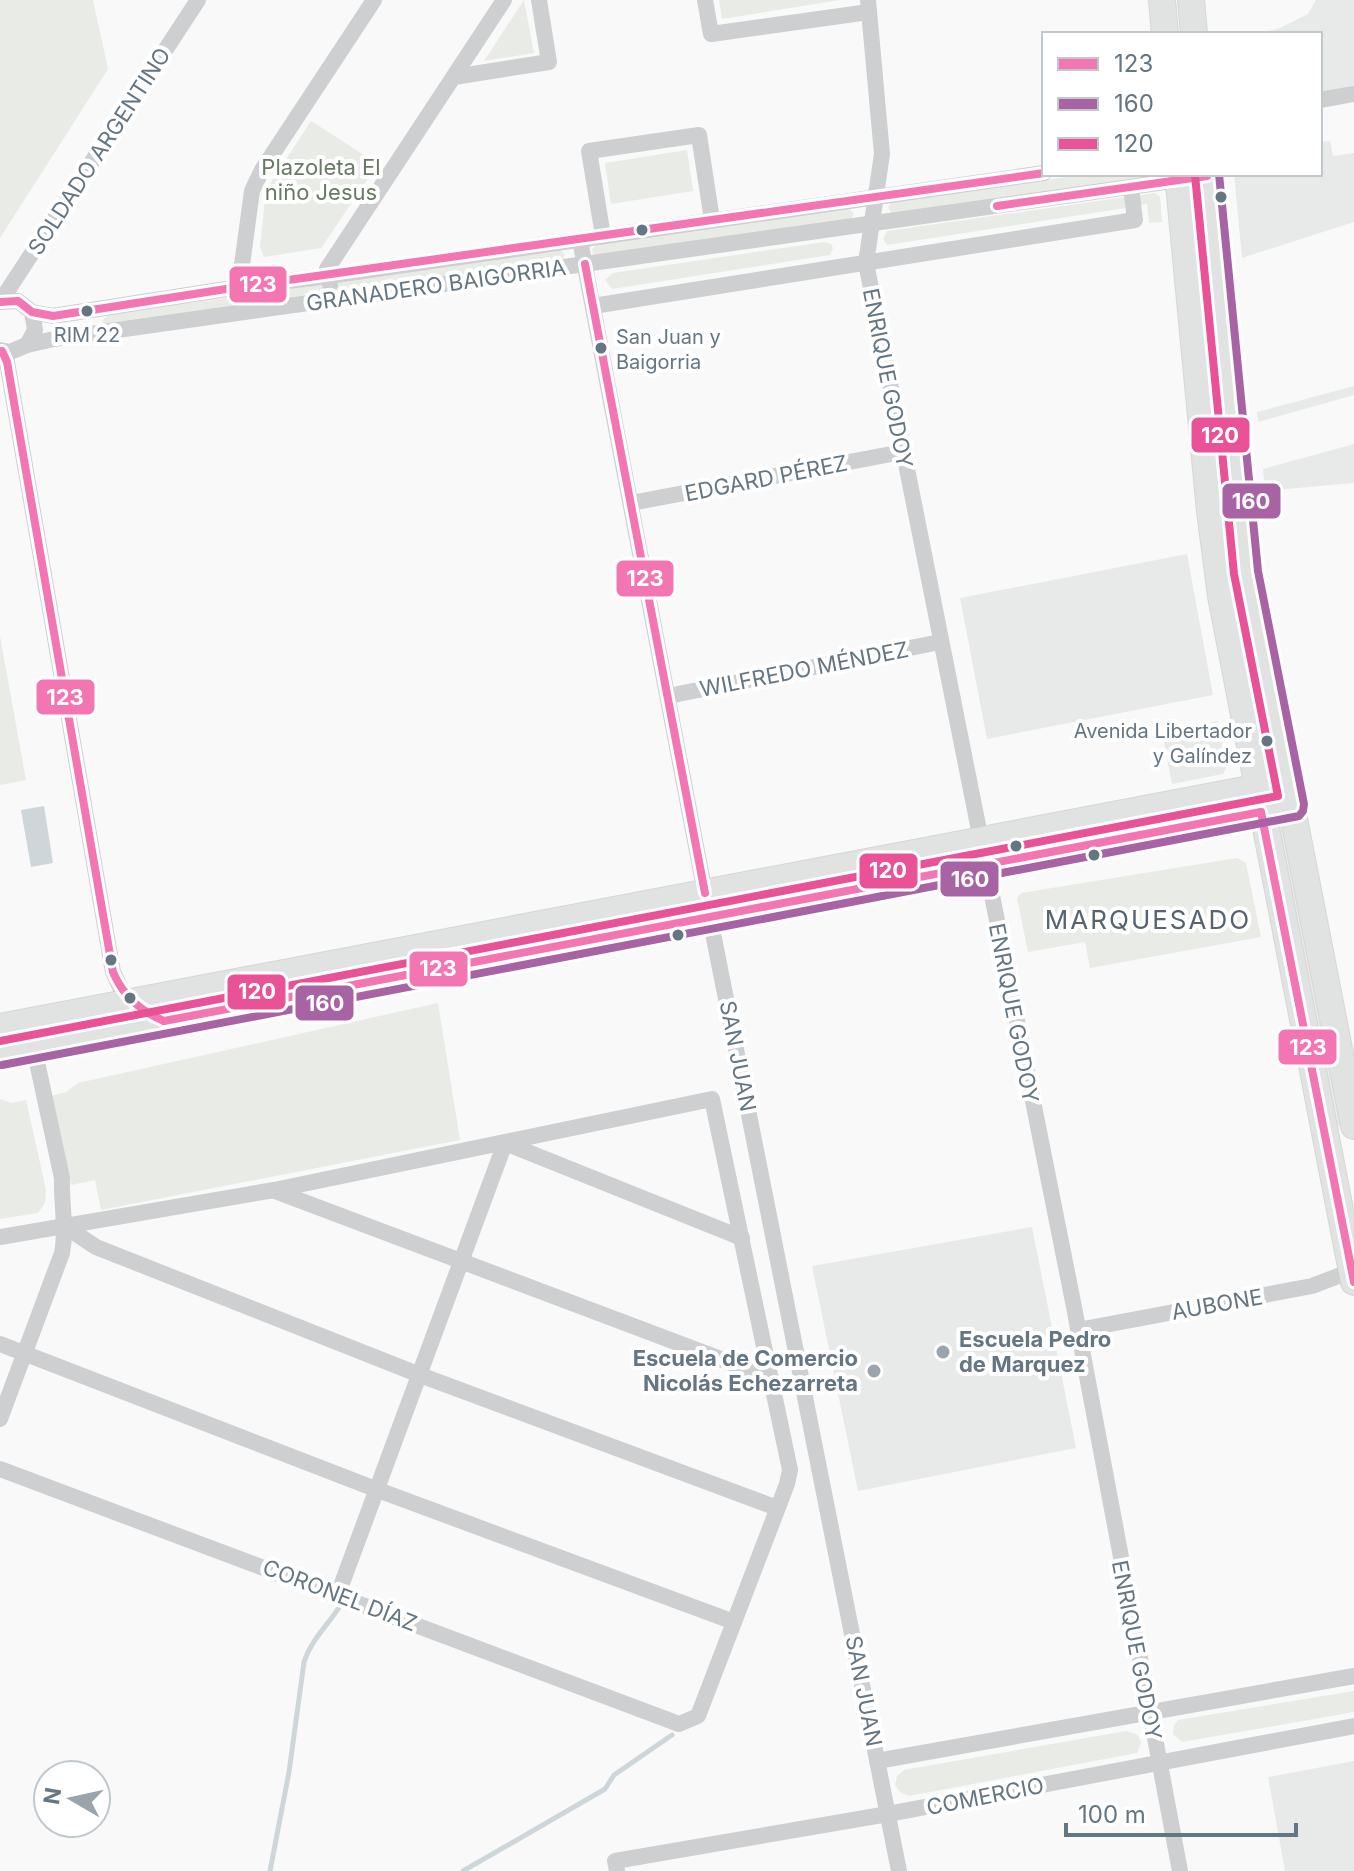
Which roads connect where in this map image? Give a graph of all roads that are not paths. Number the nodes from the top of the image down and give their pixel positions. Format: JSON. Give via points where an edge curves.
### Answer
{"nodes":[{"id":1,"x":198,"y":0,"type":"edge"},
{"id":2,"x":374,"y":0,"type":"edge"},
{"id":3,"x":504,"y":0,"type":"edge"},
{"id":4,"x":539,"y":0,"type":"edge"},
{"id":5,"x":705,"y":0,"type":"edge"},
{"id":6,"x":1162,"y":0,"type":"edge"},
{"id":7,"x":1191,"y":0,"type":"edge"},
{"id":8,"x":869,"y":6,"type":"edge"},
{"id":9,"x":1165,"y":32,"type":"edge"},
{"id":10,"x":1194,"y":32,"type":"edge"},
{"id":11,"x":454,"y":77,"type":"junction"},
{"id":12,"x":1354,"y":94,"type":"edge"},
{"id":13,"x":1322,"y":100,"type":"edge"},
{"id":14,"x":1042,"y":173,"type":"edge"},
{"id":15,"x":1207,"y":176,"type":"edge"},
{"id":16,"x":1178,"y":177,"type":"edge"},
{"id":17,"x":1131,"y":187,"type":"junction"},
{"id":18,"x":876,"y":197,"type":"junction"},
{"id":19,"x":712,"y":220,"type":"junction"},
{"id":20,"x":872,"y":223,"type":"junction"},
{"id":21,"x":603,"y":236,"type":"junction"},
{"id":22,"x":580,"y":240,"type":"junction"},
{"id":23,"x":866,"y":263,"type":"junction"},
{"id":24,"x":585,"y":264,"type":"junction"},
{"id":25,"x":328,"y":276,"type":"junction"},
{"id":26,"x":239,"y":287,"type":"junction"},
{"id":27,"x":332,"y":300,"type":"junction"},
{"id":28,"x":0,"y":302,"type":"edge"},
{"id":29,"x":593,"y":306,"type":"junction"},
{"id":30,"x":32,"y":312,"type":"junction"},
{"id":31,"x":27,"y":345,"type":"junction"},
{"id":32,"x":1,"y":350,"type":"edge"},
{"id":33,"x":902,"y":452,"type":"junction"},
{"id":34,"x":631,"y":503,"type":"junction"},
{"id":35,"x":940,"y":642,"type":"junction"},
{"id":36,"x":668,"y":696,"type":"junction"},
{"id":37,"x":1289,"y":794,"type":"junction"},
{"id":38,"x":1259,"y":800,"type":"junction"},
{"id":39,"x":982,"y":852,"type":"junction"},
{"id":40,"x":708,"y":905,"type":"junction"},
{"id":41,"x":133,"y":1002,"type":"junction"},
{"id":42,"x":164,"y":1021,"type":"junction"},
{"id":43,"x":0,"y":1027,"type":"edge"},
{"id":44,"x":31,"y":1034,"type":"junction"},
{"id":45,"x":0,"y":1053,"type":"edge"},
{"id":46,"x":1354,"y":1128,"type":"edge"},
{"id":47,"x":1325,"y":1136,"type":"junction"},
{"id":48,"x":505,"y":1143,"type":"junction"},
{"id":49,"x":1344,"y":1176,"type":"edge"},
{"id":50,"x":274,"y":1190,"type":"junction"},
{"id":51,"x":66,"y":1227,"type":"junction"},
{"id":52,"x":0,"y":1237,"type":"edge"},
{"id":53,"x":742,"y":1238,"type":"junction"},
{"id":54,"x":463,"y":1261,"type":"junction"},
{"id":55,"x":1353,"y":1274,"type":"edge"},
{"id":56,"x":1078,"y":1330,"type":"junction"},
{"id":57,"x":0,"y":1344,"type":"edge"},
{"id":58,"x":24,"y":1353,"type":"junction"},
{"id":59,"x":420,"y":1375,"type":"junction"},
{"id":60,"x":771,"y":1378,"type":"junction"},
{"id":61,"x":0,"y":1419,"type":"edge"},
{"id":62,"x":0,"y":1469,"type":"edge"},
{"id":63,"x":378,"y":1490,"type":"junction"},
{"id":64,"x":777,"y":1508,"type":"junction"},
{"id":65,"x":338,"y":1594,"type":"junction"},
{"id":66,"x":734,"y":1622,"type":"junction"},
{"id":67,"x":1354,"y":1676,"type":"edge"},
{"id":68,"x":1149,"y":1712,"type":"junction"},
{"id":69,"x":1354,"y":1726,"type":"edge"},
{"id":70,"x":877,"y":1761,"type":"junction"},
{"id":71,"x":1159,"y":1762,"type":"junction"},
{"id":72,"x":888,"y":1814,"type":"junction"},
{"id":73,"x":616,"y":1866,"type":"edge"},
{"id":74,"x":899,"y":1871,"type":"edge"},
{"id":75,"x":1180,"y":1871,"type":"edge"}],
"edges":[{"from":1,"to":28,"type":"street","name":"SOLDADO ARGENTINO"},
{"from":2,"to":26,"type":"street","via":[[252,191]]},
{"from":3,"to":11,"type":"street"},
{"from":4,"to":11,"type":"street","via":[[549,62]]},
{"from":5,"to":8,"type":"street","name":"ENRIQUE GODOY","via":[[711,34]]},
{"from":6,"to":9,"type":"main road"},
{"from":7,"to":10,"type":"main road"},
{"from":8,"to":18,"type":"street","name":"ENRIQUE GODOY","via":[[882,154]]},
{"from":11,"to":25,"type":"street","via":[[327,269]]},
{"from":12,"to":13,"type":"street"},
{"from":14,"to":18,"type":"street","name":"GRANADERO BAIGORRIA"},
{"from":15,"to":37,"type":"main road","via":[[1246,573]]},
{"from":16,"to":17,"type":"street","name":"GRANADERO BAIGORRIA"},
{"from":16,"to":38,"type":"main road","via":[[1213,544]]},
{"from":17,"to":20,"type":"street","name":"GRANADERO BAIGORRIA"},
{"from":17,"to":23,"type":"street","via":[[1135,220]]},
{"from":18,"to":19,"type":"street","name":"GRANADERO BAIGORRIA"},
{"from":18,"to":20,"type":"street","name":"ENRIQUE GODOY"},
{"from":19,"to":21,"type":"street","name":"GRANADERO BAIGORRIA"},
{"from":19,"to":21,"type":"street","via":[[699,135],[589,151]]},
{"from":20,"to":23,"type":"street","name":"ENRIQUE GODOY"},
{"from":20,"to":24,"type":"street","name":"GRANADERO BAIGORRIA"},
{"from":21,"to":22,"type":"street","name":"GRANADERO BAIGORRIA"},
{"from":22,"to":24,"type":"street","name":"SAN JUAN"},
{"from":22,"to":25,"type":"street","name":"GRANADERO BAIGORRIA"},
{"from":23,"to":29,"type":"street"},
{"from":23,"to":33,"type":"street","name":"ENRIQUE GODOY"},
{"from":24,"to":27,"type":"street","name":"GRANADERO BAIGORRIA"},
{"from":24,"to":29,"type":"street","name":"SAN JUAN"},
{"from":25,"to":26,"type":"street","name":"GRANADERO BAIGORRIA"},
{"from":25,"to":27,"type":"street"},
{"from":26,"to":30,"type":"street","name":"GRANADERO BAIGORRIA","via":[[53,316]]},
{"from":27,"to":31,"type":"street","name":"GRANADERO BAIGORRIA"},
{"from":28,"to":30,"type":"street","name":"GRANADERO BAIGORRIA","via":[[18,301]]},
{"from":29,"to":34,"type":"street","name":"SAN JUAN"},
{"from":30,"to":31,"type":"street","via":[[35,330]]},
{"from":31,"to":32,"type":"street","name":"GRANADERO BAIGORRIA"},
{"from":32,"to":41,"type":"street","via":[[112,966]]},
{"from":33,"to":34,"type":"street","name":"EDGARD PÉREZ"},
{"from":33,"to":35,"type":"street","name":"ENRIQUE GODOY"},
{"from":34,"to":36,"type":"street","name":"SAN JUAN"},
{"from":35,"to":36,"type":"street","name":"WILFREDO MÉNDEZ"},
{"from":35,"to":39,"type":"street","name":"ENRIQUE GODOY"},
{"from":36,"to":40,"type":"street","name":"SAN JUAN"},
{"from":37,"to":38,"type":"main road"},
{"from":37,"to":46,"type":"main road"},
{"from":38,"to":39,"type":"main road"},
{"from":38,"to":47,"type":"main road"},
{"from":39,"to":40,"type":"main road"},
{"from":39,"to":56,"type":"street","name":"ENRIQUE GODOY"},
{"from":40,"to":41,"type":"main road"},
{"from":40,"to":42,"type":"main road"},
{"from":40,"to":70,"type":"street","name":"SAN JUAN"},
{"from":41,"to":42,"type":"street"},
{"from":41,"to":44,"type":"main road"},
{"from":42,"to":44,"type":"main road"},
{"from":43,"to":44,"type":"main road"},
{"from":44,"to":45,"type":"main road"},
{"from":44,"to":51,"type":"street","via":[[62,1178]]},
{"from":46,"to":47,"type":"main road"},
{"from":47,"to":49,"type":"main road"},
{"from":48,"to":50,"type":"street"},
{"from":48,"to":53,"type":"street"},
{"from":48,"to":53,"type":"street","via":[[712,1099]]},
{"from":48,"to":54,"type":"street"},
{"from":49,"to":55,"type":"main road"},
{"from":50,"to":51,"type":"street"},
{"from":50,"to":54,"type":"street"},
{"from":51,"to":52,"type":"street"},
{"from":51,"to":58,"type":"street","via":[[62,1253]]},
{"from":51,"to":59,"type":"street","via":[[96,1247]]},
{"from":53,"to":60,"type":"street"},
{"from":54,"to":59,"type":"street"},
{"from":54,"to":60,"type":"street"},
{"from":55,"to":56,"type":"street","name":"AUBONE"},
{"from":56,"to":68,"type":"street","name":"ENRIQUE GODOY"},
{"from":57,"to":58,"type":"street"},
{"from":58,"to":61,"type":"street"},
{"from":58,"to":63,"type":"street"},
{"from":59,"to":63,"type":"street"},
{"from":59,"to":64,"type":"street"},
{"from":60,"to":64,"type":"street","via":[[790,1470]]},
{"from":62,"to":65,"type":"street","name":"CORONEL DÍAZ"},
{"from":63,"to":65,"type":"street"},
{"from":63,"to":66,"type":"street"},
{"from":64,"to":66,"type":"street"},
{"from":65,"to":66,"type":"street","name":"CORONEL DÍAZ","via":[[679,1724],[698,1716]]},
{"from":67,"to":68,"type":"street"},
{"from":68,"to":70,"type":"street"},
{"from":68,"to":71,"type":"street","name":"ENRIQUE GODOY"},
{"from":69,"to":71,"type":"street","name":"COMERCIO"},
{"from":70,"to":72,"type":"street","name":"SAN JUAN"},
{"from":71,"to":72,"type":"street","name":"COMERCIO"},
{"from":71,"to":75,"type":"street","name":"ENRIQUE GODOY"},
{"from":72,"to":73,"type":"street","name":"COMERCIO"},
{"from":72,"to":74,"type":"street","name":"SAN JUAN"}]}
